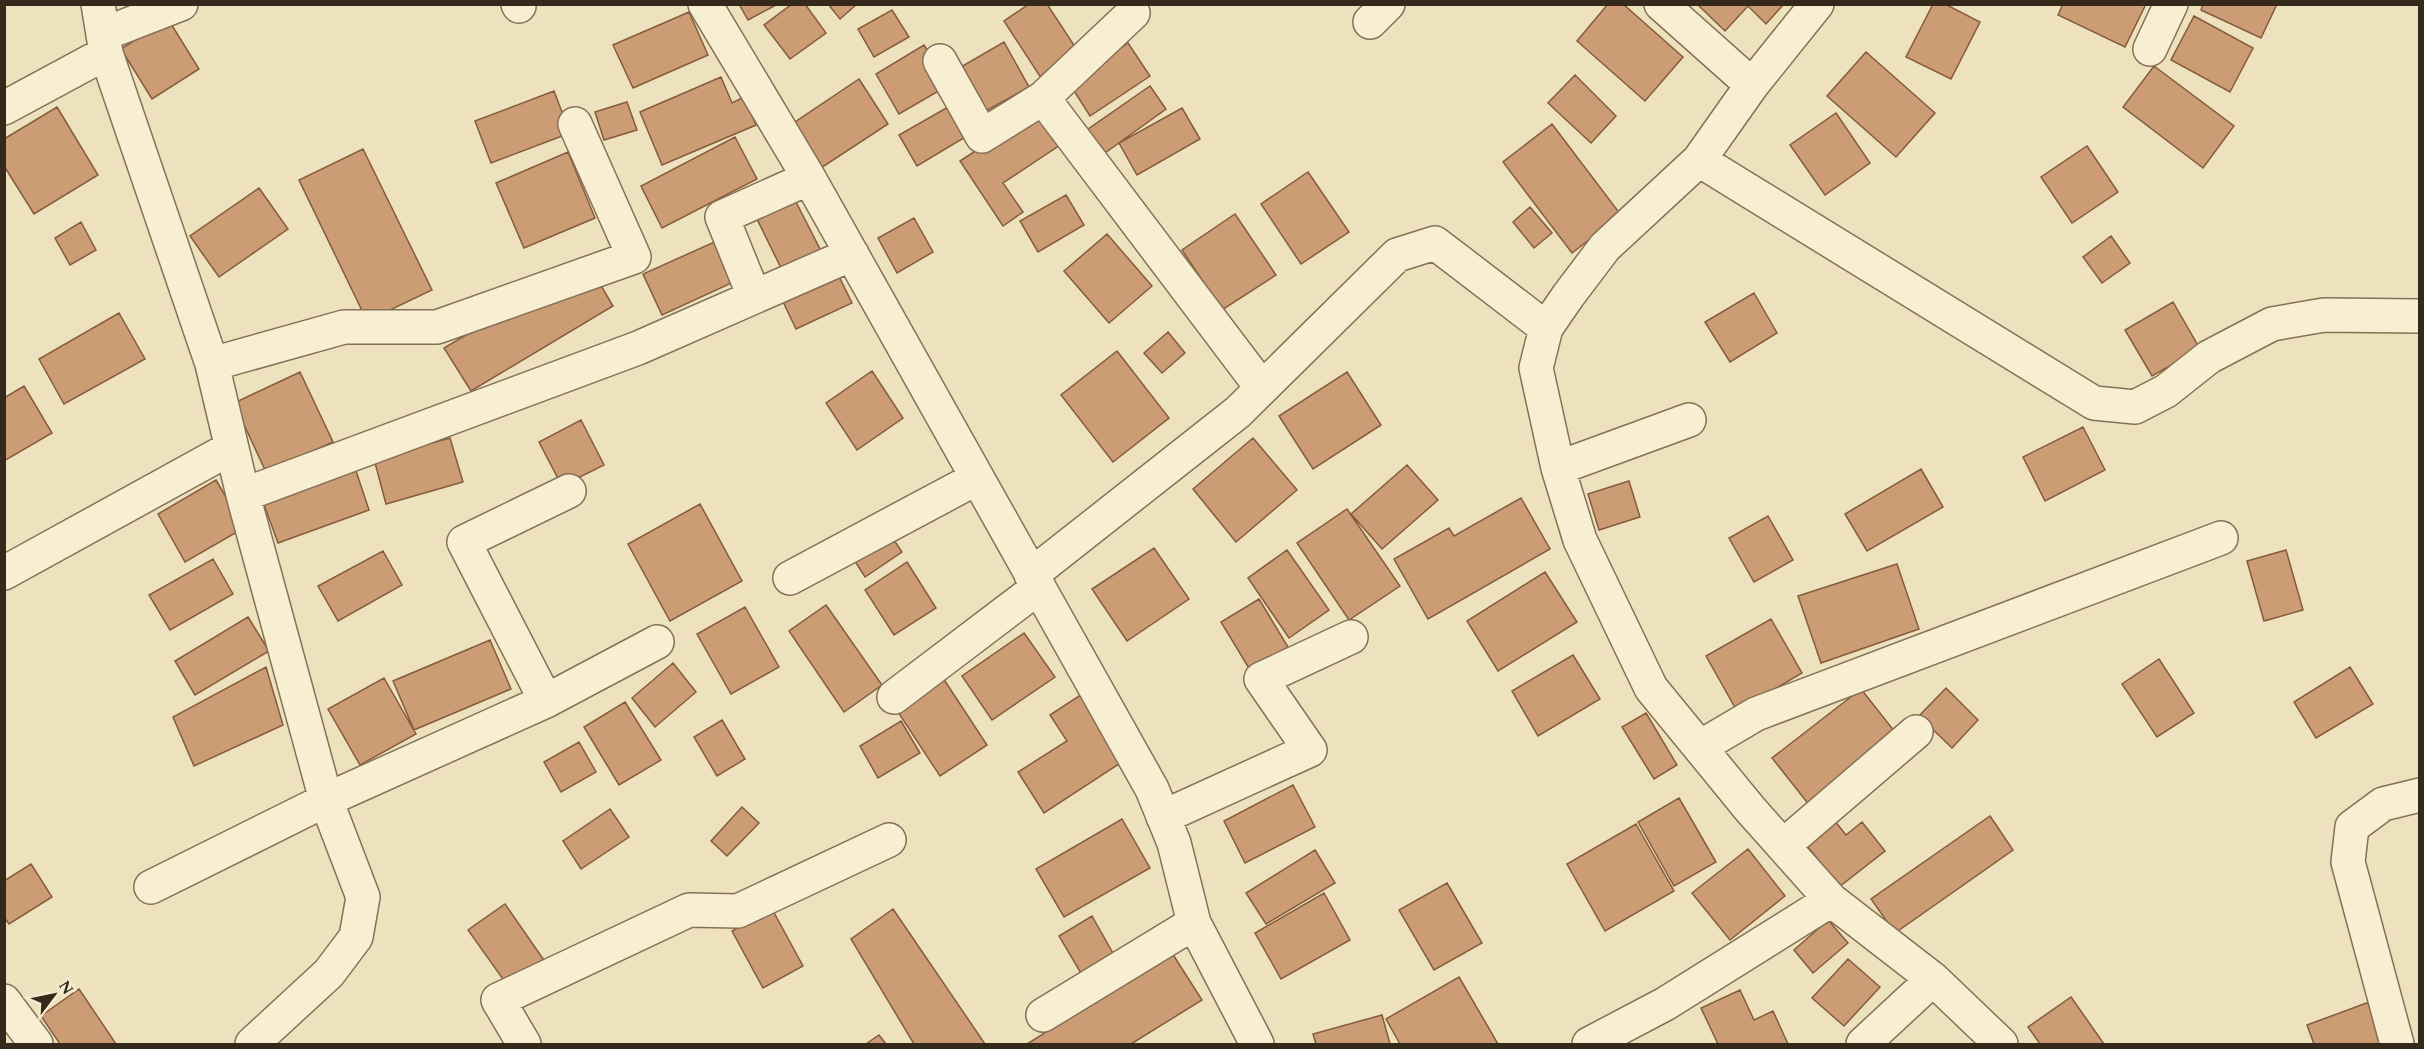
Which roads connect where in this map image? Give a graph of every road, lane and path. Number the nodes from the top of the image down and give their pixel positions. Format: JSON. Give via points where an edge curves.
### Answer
{"nodes":[{"id":1,"x":182,"y":4,"type":"edge"},
{"id":2,"x":705,"y":4,"type":"edge"},
{"id":3,"x":1661,"y":4,"type":"edge"},
{"id":4,"x":1817,"y":4,"type":"edge"},
{"id":5,"x":2171,"y":4,"type":"edge"},
{"id":6,"x":1133,"y":13,"type":"dead end"},
{"id":7,"x":102,"y":30,"type":"edge"},
{"id":8,"x":2150,"y":49,"type":"dead end"},
{"id":9,"x":940,"y":61,"type":"dead end"},
{"id":10,"x":1752,"y":85,"type":"junction"},
{"id":11,"x":1043,"y":98,"type":"junction"},
{"id":12,"x":4,"y":108,"type":"edge"},
{"id":13,"x":575,"y":124,"type":"dead end"},
{"id":14,"x":1699,"y":160,"type":"junction"},
{"id":15,"x":809,"y":178,"type":"junction"},
{"id":16,"x":852,"y":254,"type":"junction"},
{"id":17,"x":754,"y":296,"type":"junction"},
{"id":18,"x":2420,"y":316,"type":"edge"},
{"id":19,"x":1546,"y":328,"type":"junction"},
{"id":20,"x":212,"y":364,"type":"junction"},
{"id":21,"x":1262,"y":388,"type":"junction"},
{"id":22,"x":1689,"y":420,"type":"dead end"},
{"id":23,"x":231,"y":448,"type":"junction"},
{"id":24,"x":1558,"y":468,"type":"junction"},
{"id":25,"x":977,"y":478,"type":"junction"},
{"id":26,"x":568,"y":491,"type":"dead end"},
{"id":27,"x":243,"y":495,"type":"junction"},
{"id":28,"x":2221,"y":538,"type":"dead end"},
{"id":29,"x":4,"y":573,"type":"edge"},
{"id":30,"x":790,"y":578,"type":"dead end"},
{"id":31,"x":1035,"y":581,"type":"junction"},
{"id":32,"x":1351,"y":637,"type":"dead end"},
{"id":33,"x":657,"y":642,"type":"dead end"},
{"id":34,"x":894,"y":697,"type":"dead end"},
{"id":35,"x":546,"y":701,"type":"junction"},
{"id":36,"x":1916,"y":732,"type":"dead end"},
{"id":37,"x":1700,"y":747,"type":"junction"},
{"id":38,"x":2420,"y":795,"type":"edge"},
{"id":39,"x":326,"y":800,"type":"junction"},
{"id":40,"x":1163,"y":817,"type":"junction"},
{"id":41,"x":889,"y":840,"type":"dead end"},
{"id":42,"x":1784,"y":845,"type":"junction"},
{"id":43,"x":151,"y":887,"type":"dead end"},
{"id":44,"x":1832,"y":900,"type":"junction"},
{"id":45,"x":1194,"y":923,"type":"junction"},
{"id":46,"x":1932,"y":979,"type":"junction"},
{"id":47,"x":4,"y":1001,"type":"edge"},
{"id":48,"x":1043,"y":1014,"type":"dead end"},
{"id":49,"x":36,"y":1044,"type":"edge"},
{"id":50,"x":252,"y":1044,"type":"edge"},
{"id":51,"x":524,"y":1044,"type":"edge"},
{"id":52,"x":1257,"y":1044,"type":"edge"},
{"id":53,"x":1589,"y":1044,"type":"edge"},
{"id":54,"x":1863,"y":1044,"type":"edge"},
{"id":55,"x":2001,"y":1044,"type":"edge"},
{"id":56,"x":2397,"y":1044,"type":"edge"}],
"edges":[{"from":1,"to":7,"type":"street"},
{"from":2,"to":15,"type":"street"},
{"from":3,"to":10,"type":"street"},
{"from":4,"to":10,"type":"street"},
{"from":5,"to":8,"type":"street"},
{"from":6,"to":11,"type":"street"},
{"from":7,"to":12,"type":"street"},
{"from":7,"to":20,"type":"street"},
{"from":9,"to":11,"type":"street","via":[[982,136]]},
{"from":10,"to":14,"type":"street"},
{"from":11,"to":21,"type":"street"},
{"from":13,"to":20,"type":"street","via":[[634,257],[436,327],[344,327]]},
{"from":14,"to":18,"type":"street","via":[[2094,403],[2135,407],[2166,391],[2209,357],[2272,324],[2324,315]]},
{"from":14,"to":19,"type":"street","via":[[1605,247]]},
{"from":15,"to":16,"type":"street"},
{"from":15,"to":17,"type":"street","via":[[722,218]]},
{"from":16,"to":17,"type":"street"},
{"from":16,"to":25,"type":"street"},
{"from":17,"to":27,"type":"street","via":[[638,348]]},
{"from":19,"to":21,"type":"street","via":[[1435,243],[1397,255]]},
{"from":19,"to":24,"type":"street","via":[[1536,368]]},
{"from":20,"to":23,"type":"street"},
{"from":21,"to":31,"type":"street"},
{"from":22,"to":24,"type":"street"},
{"from":23,"to":27,"type":"street"},
{"from":23,"to":29,"type":"street"},
{"from":24,"to":37,"type":"street","via":[[1580,540],[1652,688]]},
{"from":25,"to":30,"type":"street"},
{"from":25,"to":31,"type":"street"},
{"from":26,"to":35,"type":"street","via":[[464,542]]},
{"from":27,"to":39,"type":"street"},
{"from":28,"to":37,"type":"street","via":[[1756,714]]},
{"from":31,"to":34,"type":"street"},
{"from":31,"to":40,"type":"street","via":[[1152,789]]},
{"from":32,"to":40,"type":"street","via":[[1261,679],[1310,750]]},
{"from":33,"to":35,"type":"street"},
{"from":35,"to":39,"type":"street"},
{"from":36,"to":42,"type":"street"},
{"from":37,"to":42,"type":"street"},
{"from":38,"to":56,"type":"street","via":[[2382,804],[2352,827],[2348,862]]},
{"from":39,"to":43,"type":"street"},
{"from":39,"to":50,"type":"street","via":[[363,897],[356,937],[329,973]]},
{"from":40,"to":45,"type":"street","via":[[1174,843]]},
{"from":41,"to":51,"type":"street","via":[[738,911],[689,910],[498,1000]]},
{"from":42,"to":44,"type":"street"},
{"from":44,"to":46,"type":"street"},
{"from":44,"to":53,"type":"street","via":[[1665,1004]]},
{"from":45,"to":48,"type":"street"},
{"from":45,"to":52,"type":"street"},
{"from":46,"to":54,"type":"street"},
{"from":46,"to":55,"type":"street"},
{"from":47,"to":49,"type":"street"}]}
